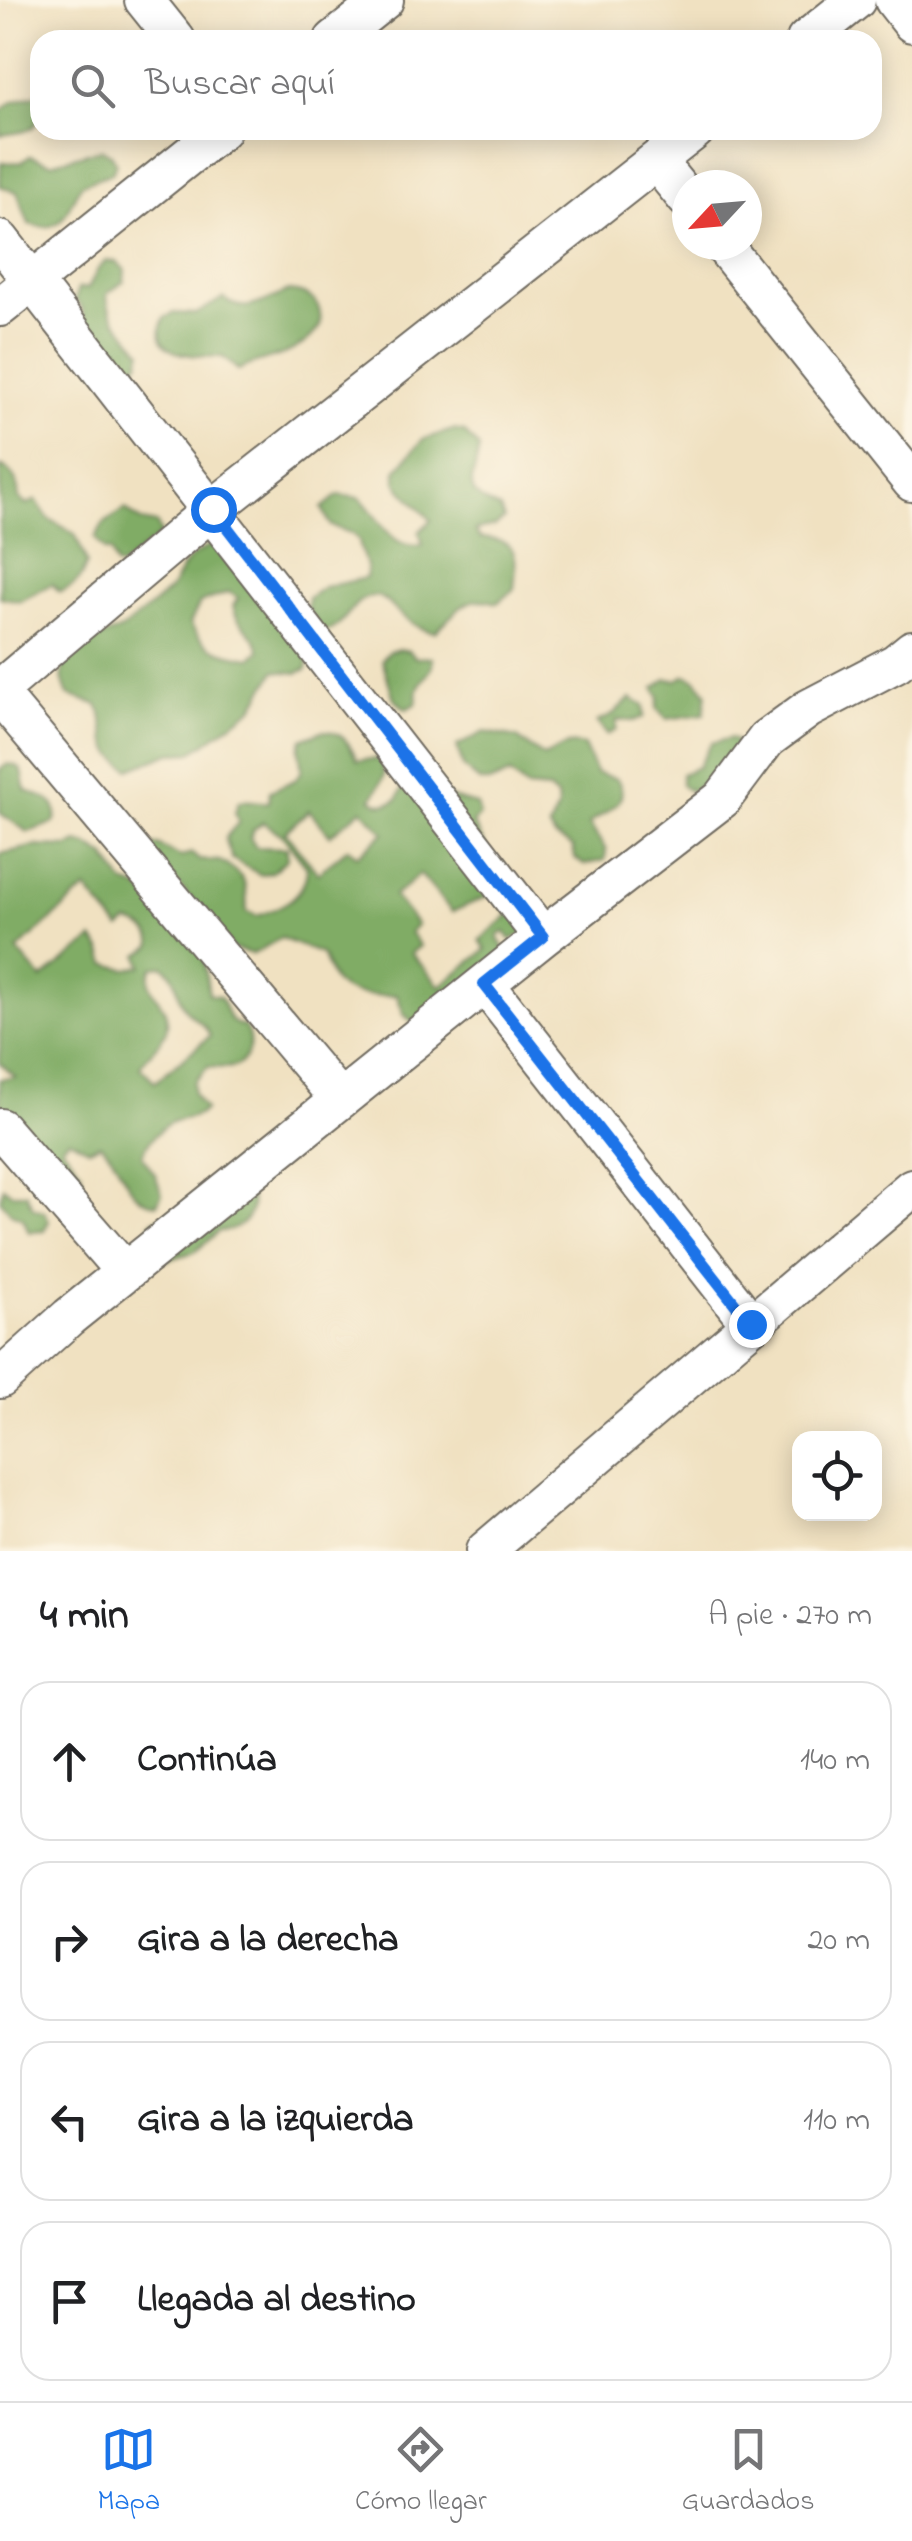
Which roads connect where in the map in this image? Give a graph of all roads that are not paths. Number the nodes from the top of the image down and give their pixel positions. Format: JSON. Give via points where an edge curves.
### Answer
{"nodes":[{"id":1,"x":144,"y":0,"type":"edge"},
{"id":2,"x":384,"y":0,"type":"edge"},
{"id":3,"x":856,"y":0,"type":"edge"},
{"id":4,"x":894,"y":0,"type":"edge"},
{"id":5,"x":912,"y":24,"type":"edge"},
{"id":6,"x":168,"y":30,"type":"edge"},
{"id":7,"x":346,"y":30,"type":"edge"},
{"id":8,"x":818,"y":30,"type":"edge"},
{"id":9,"x":208,"y":140,"type":"edge"},
{"id":10,"x":682,"y":140,"type":"edge"},
{"id":11,"x":656,"y":161,"type":"junction"},
{"id":12,"x":672,"y":181,"type":"edge"},
{"id":13,"x":0,"y":240,"type":"edge"},
{"id":14,"x":735,"y":260,"type":"edge"},
{"id":15,"x":33,"y":280,"type":"junction"},
{"id":16,"x":0,"y":307,"type":"edge"},
{"id":17,"x":912,"y":482,"type":"edge"},
{"id":18,"x":213,"y":509,"type":"junction"},
{"id":19,"x":907,"y":665,"type":"edge"},
{"id":20,"x":0,"y":692,"type":"edge"},
{"id":21,"x":543,"y":937,"type":"junction"},
{"id":22,"x":484,"y":984,"type":"junction"},
{"id":23,"x":340,"y":1100,"type":"junction"},
{"id":24,"x":0,"y":1128,"type":"edge"},
{"id":25,"x":912,"y":1188,"type":"edge"},
{"id":26,"x":125,"y":1272,"type":"junction"},
{"id":27,"x":751,"y":1324,"type":"junction"},
{"id":28,"x":0,"y":1379,"type":"edge"},
{"id":29,"x":484,"y":1551,"type":"edge"}],
"edges":[{"from":1,"to":6,"type":"street"},
{"from":2,"to":7,"type":"street"},
{"from":3,"to":8,"type":"street"},
{"from":4,"to":5,"type":"street"},
{"from":9,"to":15,"type":"street"},
{"from":10,"to":11,"type":"street"},
{"from":11,"to":12,"type":"street"},
{"from":11,"to":18,"type":"street"},
{"from":13,"to":15,"type":"street"},
{"from":14,"to":17,"type":"street"},
{"from":15,"to":16,"type":"street"},
{"from":15,"to":18,"type":"street"},
{"from":18,"to":20,"type":"street"},
{"from":18,"to":21,"type":"street"},
{"from":19,"to":21,"type":"street","via":[[808,709],[767,740],[722,799]]},
{"from":20,"to":23,"type":"street"},
{"from":21,"to":22,"type":"street"},
{"from":22,"to":23,"type":"street"},
{"from":22,"to":27,"type":"street"},
{"from":23,"to":26,"type":"street"},
{"from":24,"to":26,"type":"street"},
{"from":25,"to":27,"type":"street"},
{"from":26,"to":28,"type":"street"},
{"from":27,"to":29,"type":"street"}]}
